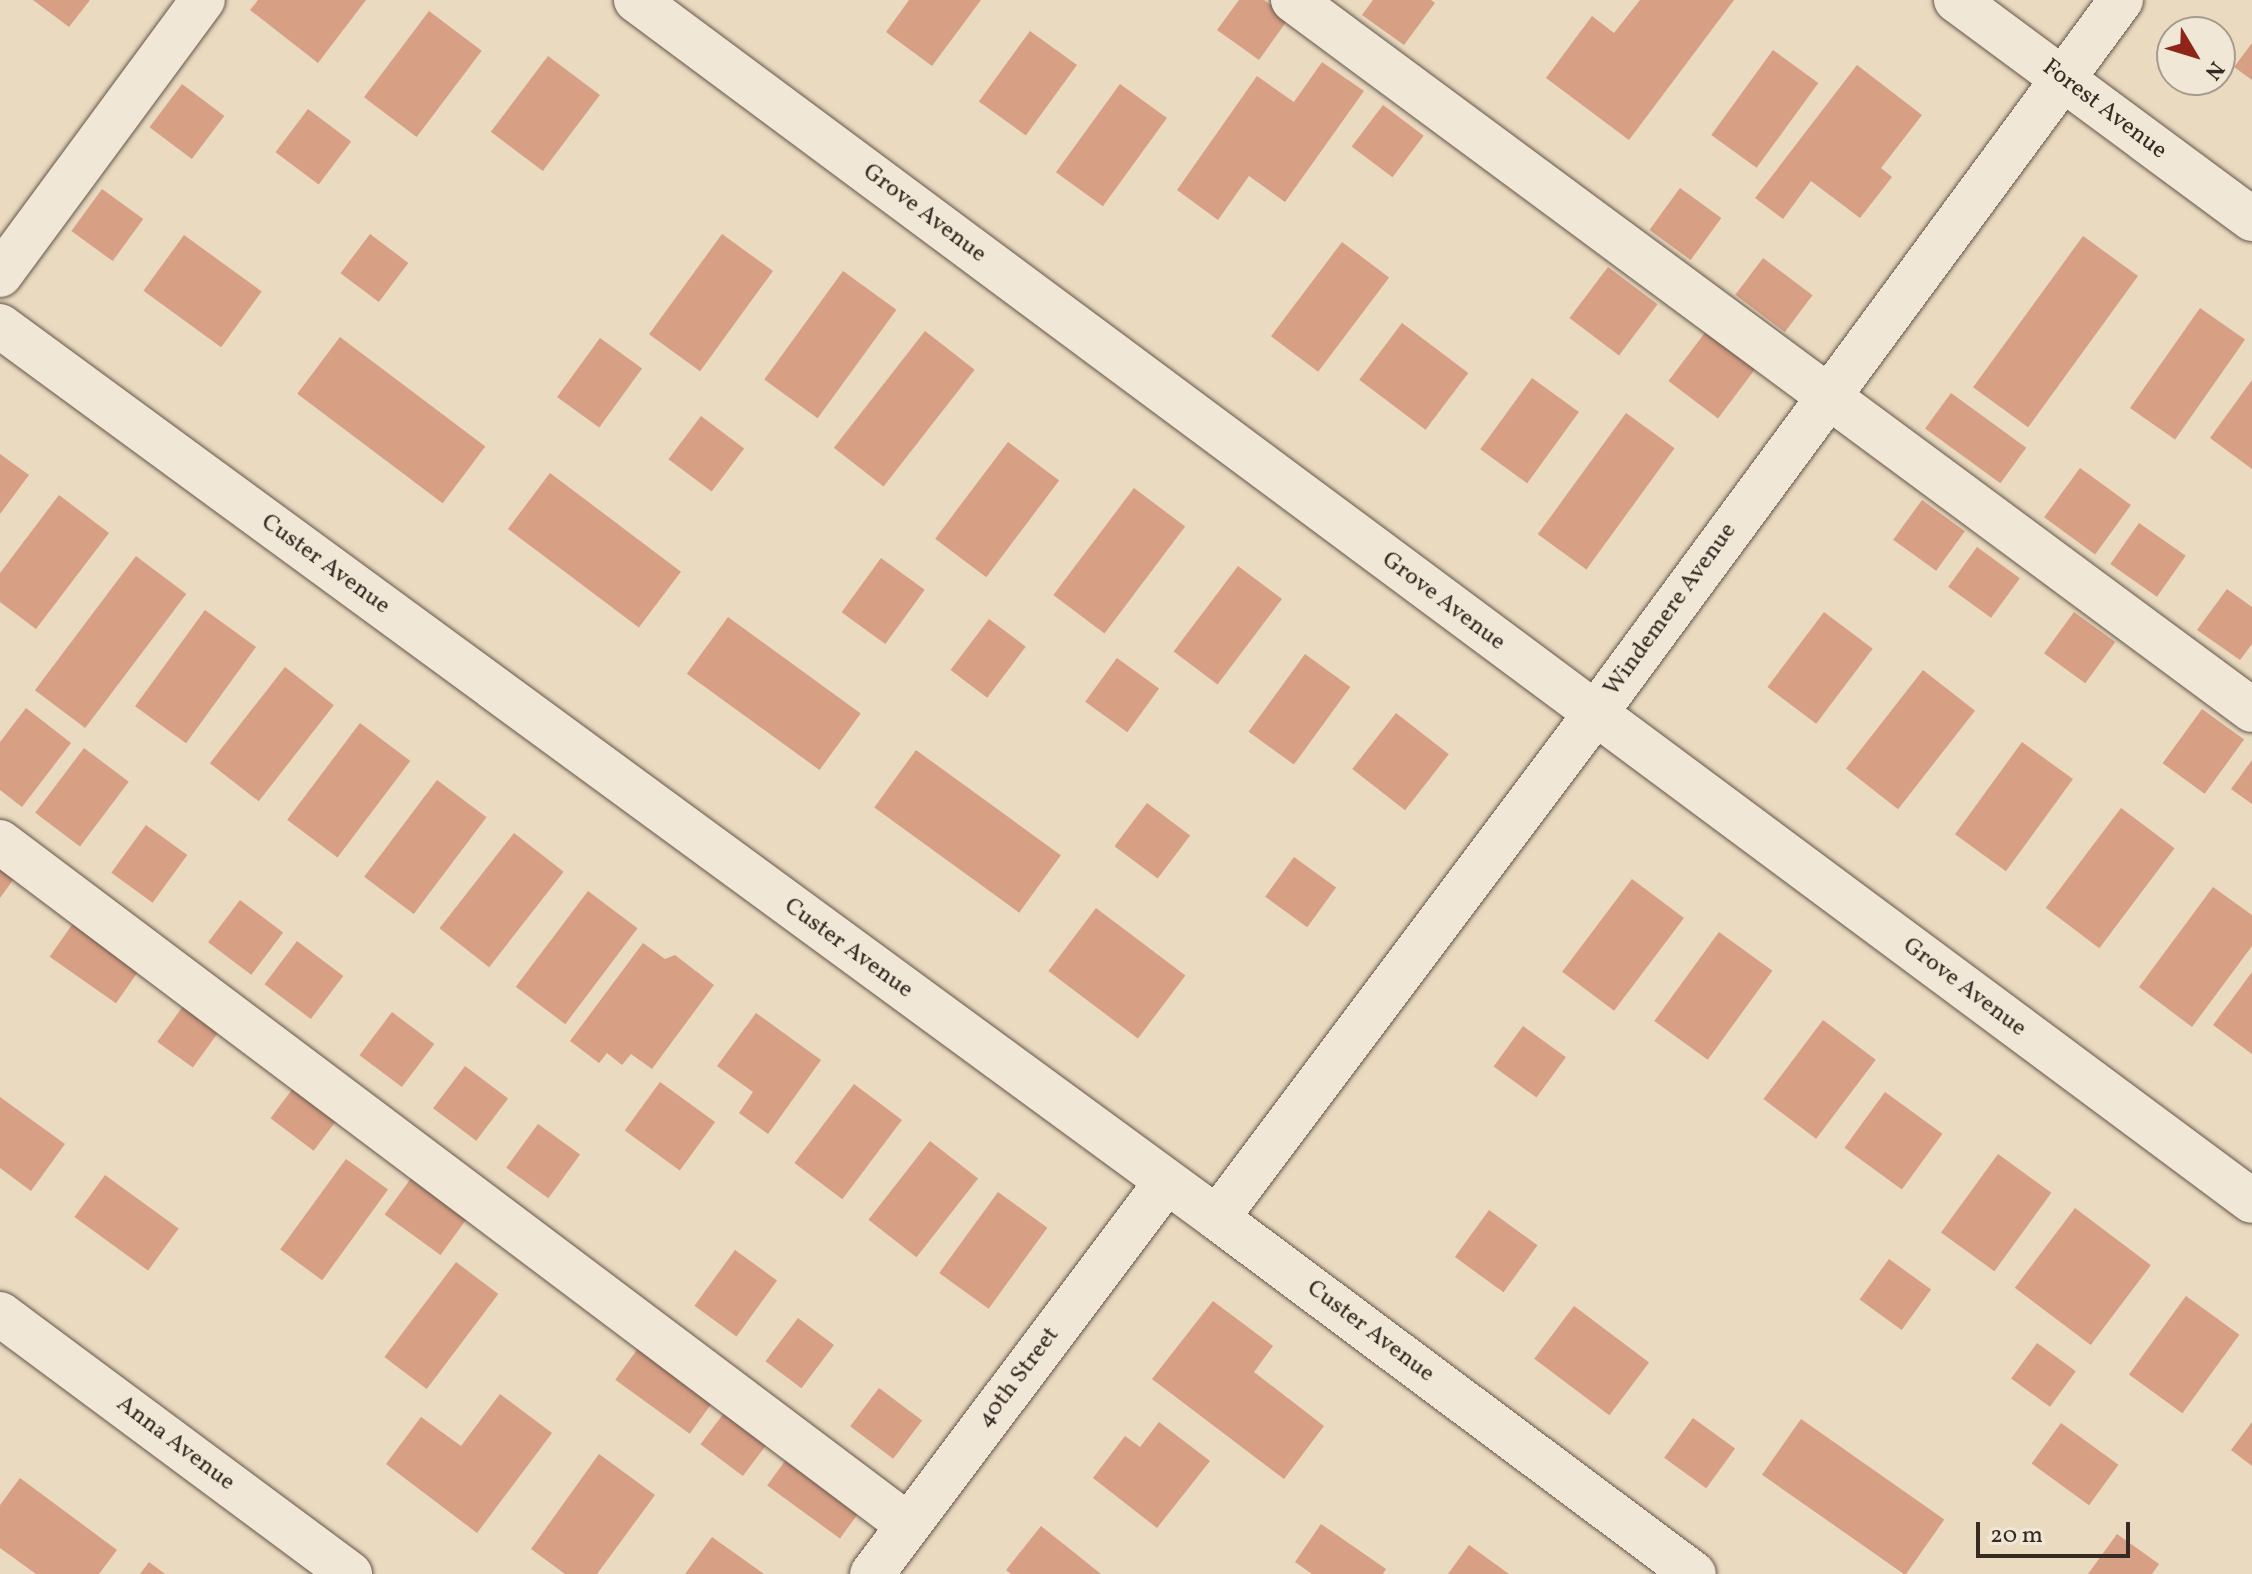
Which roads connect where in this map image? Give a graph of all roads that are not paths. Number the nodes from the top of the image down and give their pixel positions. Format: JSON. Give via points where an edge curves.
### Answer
{"nodes":[{"id":1,"x":203,"y":0,"type":"edge"},
{"id":2,"x":636,"y":0,"type":"edge"},
{"id":3,"x":1293,"y":0,"type":"edge"},
{"id":4,"x":1956,"y":0,"type":"edge"},
{"id":5,"x":2121,"y":0,"type":"edge"},
{"id":6,"x":2063,"y":79,"type":"junction"},
{"id":7,"x":2252,"y":219,"type":"edge"},
{"id":8,"x":0,"y":275,"type":"edge"},
{"id":9,"x":0,"y":326,"type":"edge"},
{"id":10,"x":1829,"y":396,"type":"junction"},
{"id":11,"x":2252,"y":710,"type":"edge"},
{"id":12,"x":1595,"y":714,"type":"junction"},
{"id":13,"x":0,"y":842,"type":"edge"},
{"id":14,"x":1166,"y":1182,"type":"junction"},
{"id":15,"x":2252,"y":1201,"type":"edge"},
{"id":16,"x":1217,"y":1218,"type":"junction"},
{"id":17,"x":0,"y":1314,"type":"edge"},
{"id":18,"x":908,"y":1525,"type":"junction"},
{"id":19,"x":350,"y":1574,"type":"edge"},
{"id":20,"x":872,"y":1574,"type":"edge"},
{"id":21,"x":1694,"y":1574,"type":"edge"}],
"edges":[{"from":1,"to":8,"type":"street"},
{"from":2,"to":12,"type":"street","name":"Grove Avenue"},
{"from":3,"to":10,"type":"street"},
{"from":4,"to":6,"type":"street","name":"Forest Avenue"},
{"from":5,"to":6,"type":"street","name":"Windemere Avenue"},
{"from":6,"to":7,"type":"street","name":"Forest Avenue"},
{"from":6,"to":10,"type":"street","name":"Windemere Avenue"},
{"from":9,"to":14,"type":"street","name":"Custer Avenue"},
{"from":10,"to":11,"type":"street"},
{"from":10,"to":12,"type":"street","name":"Windemere Avenue"},
{"from":12,"to":15,"type":"street","name":"Grove Avenue"},
{"from":12,"to":16,"type":"street","name":"Windemere Avenue"},
{"from":13,"to":18,"type":"street"},
{"from":14,"to":16,"type":"street","name":"Custer Avenue"},
{"from":14,"to":18,"type":"street","name":"40th Street"},
{"from":16,"to":21,"type":"street","name":"Custer Avenue"},
{"from":17,"to":19,"type":"street","name":"Anna Avenue"},
{"from":18,"to":20,"type":"street","name":"40th Street"}]}
